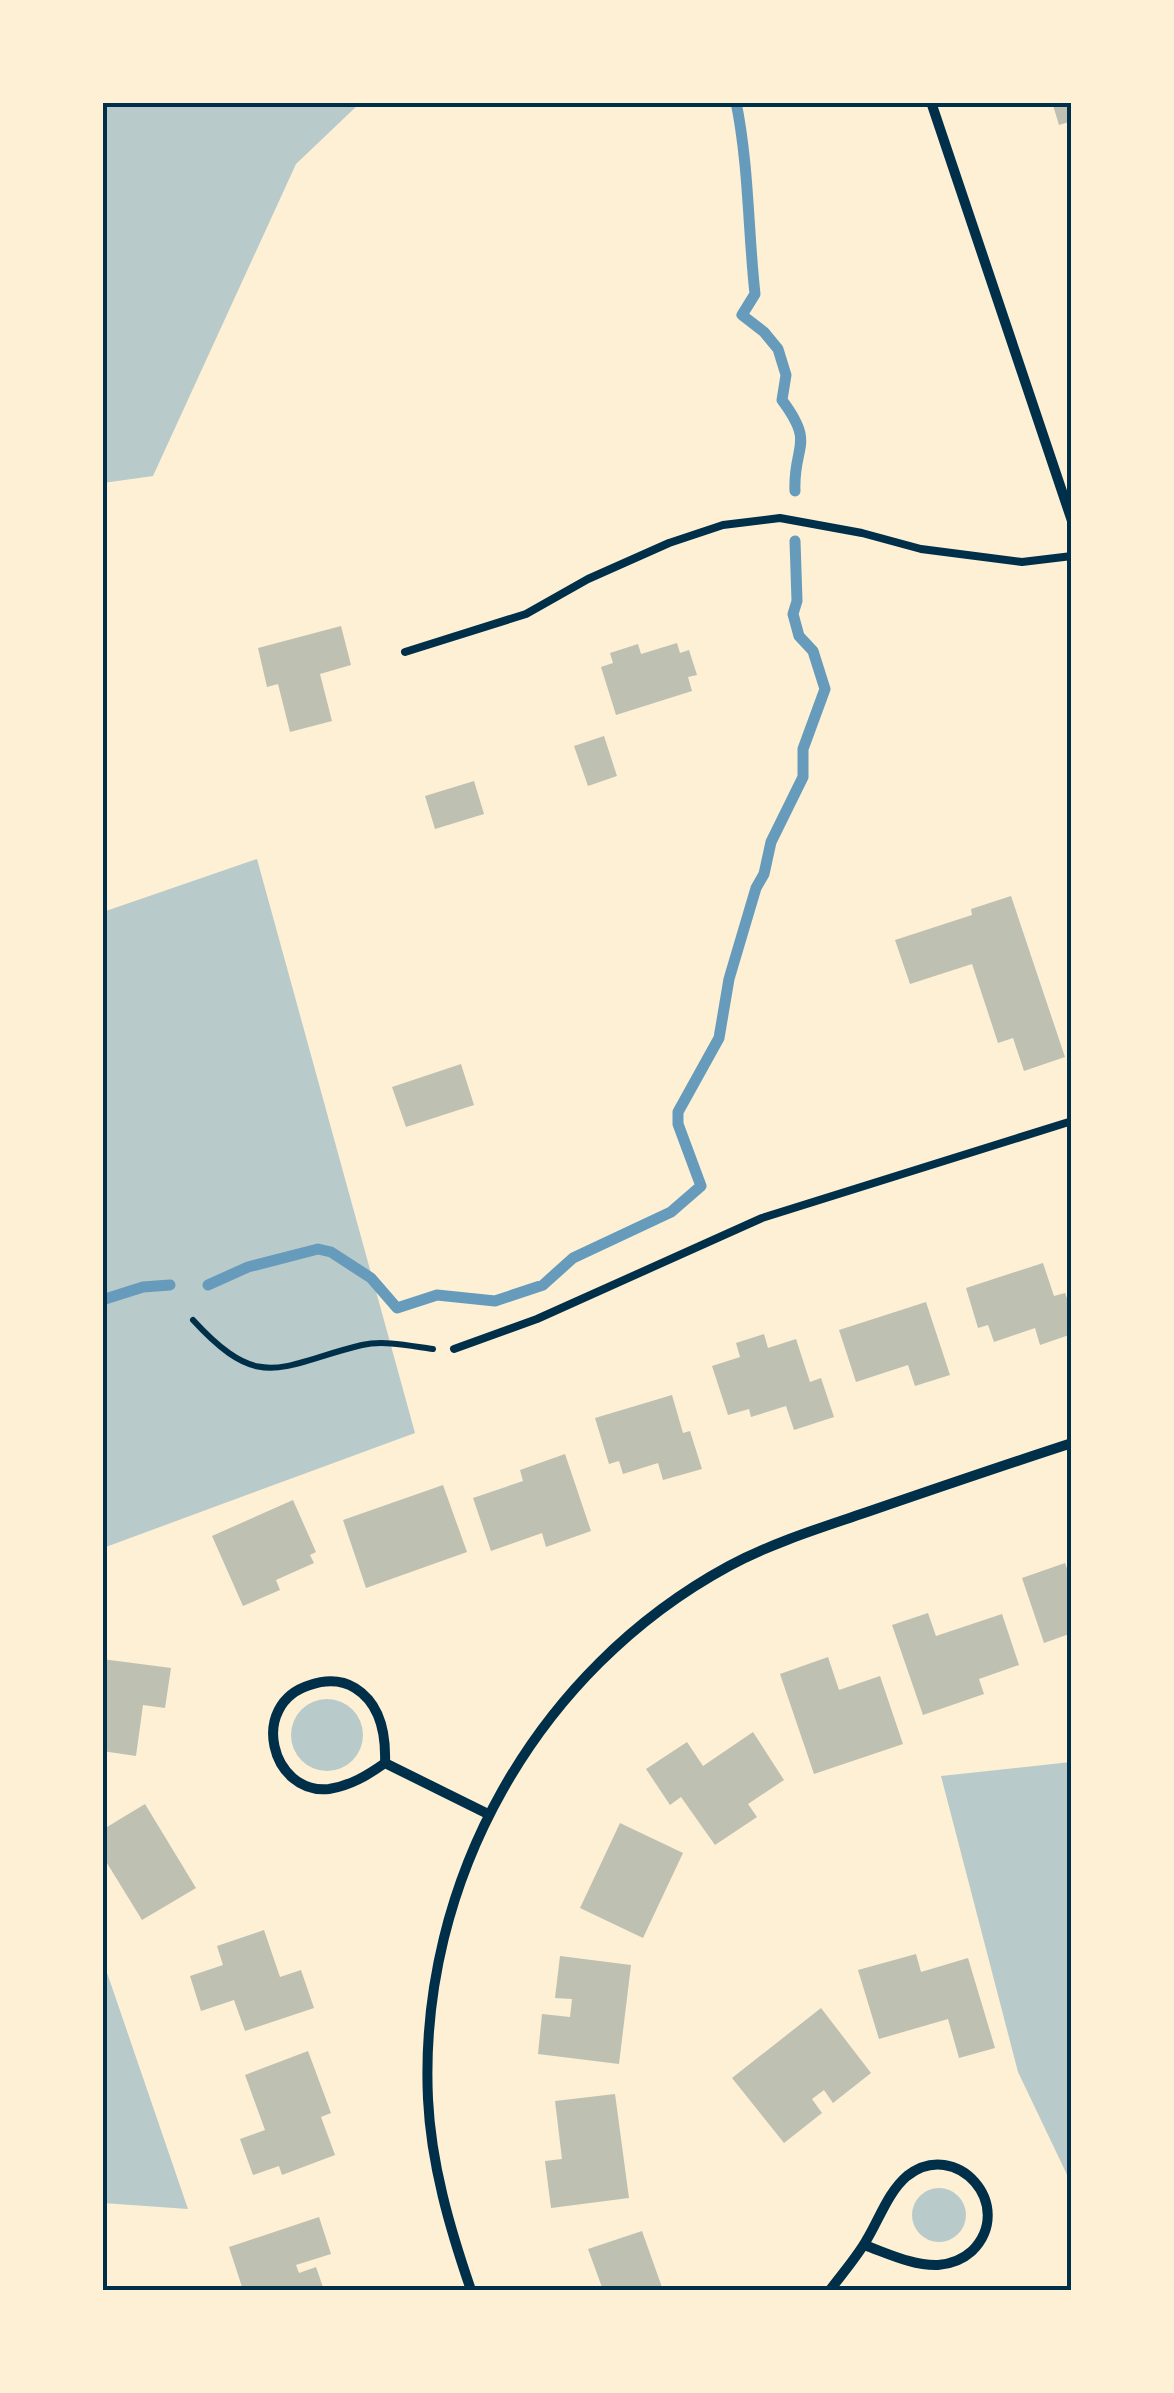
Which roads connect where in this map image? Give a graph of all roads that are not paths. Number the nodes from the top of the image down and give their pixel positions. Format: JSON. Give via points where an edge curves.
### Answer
{"nodes":[{"id":1,"x":931,"y":102,"type":"edge"},
{"id":2,"x":1072,"y":521,"type":"edge"},
{"id":3,"x":1072,"y":556,"type":"edge"},
{"id":4,"x":405,"y":652,"type":"dead end"},
{"id":5,"x":1072,"y":1121,"type":"edge"},
{"id":6,"x":454,"y":1349,"type":"road end"},
{"id":7,"x":1072,"y":1443,"type":"edge"},
{"id":8,"x":385,"y":1763,"type":"junction"},
{"id":9,"x":488,"y":1814,"type":"junction"},
{"id":10,"x":864,"y":2246,"type":"junction"},
{"id":11,"x":471,"y":2290,"type":"edge"},
{"id":12,"x":830,"y":2290,"type":"edge"}],
"edges":[{"from":1,"to":2,"type":"street"},
{"from":3,"to":4,"type":"lane","via":[[1022,562],[921,550],[780,518],[723,526],[669,543],[526,614]]},
{"from":5,"to":6,"type":"lane","via":[[762,1218]]},
{"from":7,"to":9,"type":"street","via":[[790,1539],[716,1575],[599,1664],[538,1732]]},
{"from":8,"to":8,"type":"street","via":[[379,1716],[353,1686],[322,1681],[299,1688],[278,1707],[274,1748],[282,1765],[310,1787],[350,1783]]},
{"from":8,"to":9,"type":"street"},
{"from":9,"to":11,"type":"street","via":[[439,1952],[428,2062],[433,2148]]},
{"from":10,"to":10,"type":"street","via":[[934,2266],[966,2257],[989,2224],[981,2190],[957,2167],[908,2175]]},
{"from":10,"to":12,"type":"street"}]}
